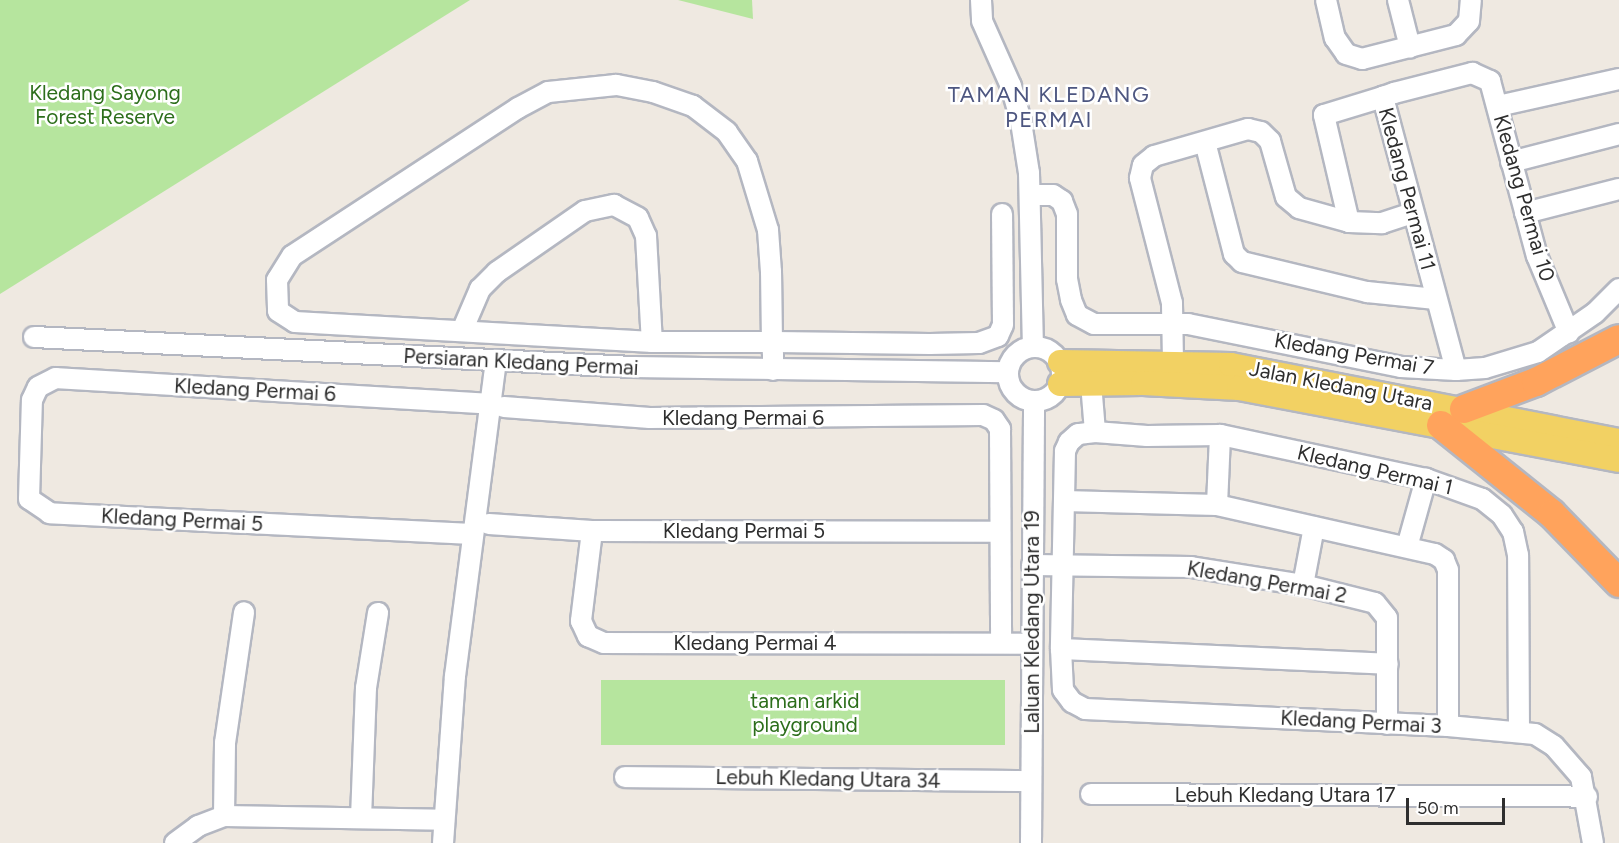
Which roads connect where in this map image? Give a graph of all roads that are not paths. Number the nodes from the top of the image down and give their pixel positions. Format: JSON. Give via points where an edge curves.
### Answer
{"nodes":[{"id":1,"x":981,"y":0,"type":"edge"},
{"id":2,"x":1326,"y":0,"type":"edge"},
{"id":3,"x":1398,"y":0,"type":"edge"},
{"id":4,"x":1471,"y":0,"type":"edge"},
{"id":5,"x":1410,"y":46,"type":"junction"},
{"id":6,"x":1472,"y":73,"type":"joint"},
{"id":7,"x":1619,"y":79,"type":"edge"},
{"id":8,"x":1383,"y":97,"type":"junction"},
{"id":9,"x":1498,"y":106,"type":"junction"},
{"id":10,"x":1619,"y":134,"type":"edge"},
{"id":11,"x":1205,"y":142,"type":"junction"},
{"id":12,"x":1511,"y":162,"type":"junction"},
{"id":13,"x":1619,"y":189,"type":"edge"},
{"id":14,"x":1032,"y":195,"type":"junction"},
{"id":15,"x":1412,"y":213,"type":"junction"},
{"id":16,"x":1525,"y":213,"type":"junction"},
{"id":17,"x":1002,"y":214,"type":"dead end"},
{"id":18,"x":1349,"y":222,"type":"junction"},
{"id":19,"x":1619,"y":290,"type":"edge"},
{"id":20,"x":1436,"y":299,"type":"junction"},
{"id":21,"x":1173,"y":323,"type":"junction"},
{"id":22,"x":462,"y":331,"type":"junction"},
{"id":23,"x":1569,"y":333,"type":"junction"},
{"id":24,"x":34,"y":338,"type":"dead end"},
{"id":25,"x":1619,"y":339,"type":"edge"},
{"id":26,"x":652,"y":342,"type":"junction"},
{"id":27,"x":772,"y":342,"type":"junction"},
{"id":28,"x":1033,"y":346,"type":"junction"},
{"id":29,"x":496,"y":362,"type":"junction"},
{"id":30,"x":1173,"y":362,"type":"junction"},
{"id":31,"x":773,"y":370,"type":"junction"},
{"id":32,"x":1456,"y":370,"type":"junction"},
{"id":33,"x":1007,"y":372,"type":"junction"},
{"id":34,"x":1060,"y":373,"type":"junction"},
{"id":35,"x":56,"y":378,"type":"joint"},
{"id":36,"x":1091,"y":383,"type":"junction"},
{"id":37,"x":1034,"y":401,"type":"junction"},
{"id":38,"x":497,"y":406,"type":"junction"},
{"id":39,"x":1464,"y":409,"type":"junction"},
{"id":40,"x":1441,"y":425,"type":"junction"},
{"id":41,"x":1095,"y":432,"type":"junction"},
{"id":42,"x":1220,"y":435,"type":"junction"},
{"id":43,"x":1619,"y":441,"type":"edge"},
{"id":44,"x":1619,"y":459,"type":"edge"},
{"id":45,"x":1426,"y":479,"type":"junction"},
{"id":46,"x":1064,"y":501,"type":"junction"},
{"id":47,"x":1217,"y":505,"type":"junction"},
{"id":48,"x":489,"y":524,"type":"dead end"},
{"id":49,"x":1314,"y":527,"type":"junction"},
{"id":50,"x":592,"y":531,"type":"junction"},
{"id":51,"x":1000,"y":532,"type":"junction"},
{"id":52,"x":472,"y":534,"type":"junction"},
{"id":53,"x":1407,"y":547,"type":"junction"},
{"id":54,"x":1032,"y":565,"type":"junction"},
{"id":55,"x":1064,"y":565,"type":"junction"},
{"id":56,"x":1619,"y":583,"type":"edge"},
{"id":57,"x":1303,"y":585,"type":"junction"},
{"id":58,"x":244,"y":612,"type":"dead end"},
{"id":59,"x":378,"y":613,"type":"dead end"},
{"id":60,"x":1001,"y":643,"type":"junction"},
{"id":61,"x":1032,"y":644,"type":"junction"},
{"id":62,"x":1061,"y":649,"type":"junction"},
{"id":63,"x":1388,"y":664,"type":"junction"},
{"id":64,"x":1387,"y":724,"type":"junction"},
{"id":65,"x":1448,"y":726,"type":"junction"},
{"id":66,"x":1519,"y":731,"type":"junction"},
{"id":67,"x":625,"y":777,"type":"dead end"},
{"id":68,"x":1031,"y":781,"type":"junction"},
{"id":69,"x":1091,"y":794,"type":"dead end"},
{"id":70,"x":1587,"y":797,"type":"junction"},
{"id":71,"x":224,"y":816,"type":"junction"},
{"id":72,"x":361,"y":818,"type":"junction"},
{"id":73,"x":443,"y":819,"type":"junction"},
{"id":74,"x":175,"y":843,"type":"edge"},
{"id":75,"x":443,"y":843,"type":"edge"},
{"id":76,"x":1031,"y":843,"type":"edge"},
{"id":77,"x":1593,"y":843,"type":"edge"}],
"edges":[{"from":1,"to":14,"type":"street","via":[[982,21],[1011,86],[1021,122]]},
{"from":2,"to":5,"type":"street","via":[[1335,38],[1346,54],[1362,59]]},
{"from":3,"to":5,"type":"street"},
{"from":4,"to":5,"type":"street","via":[[1469,21],[1456,34]]},
{"from":6,"to":8,"type":"street","name":"Kledang Permai 11"},
{"from":6,"to":9,"type":"street","name":"Kledang Permai 10","via":[[1490,81]]},
{"from":7,"to":9,"type":"street"},
{"from":8,"to":15,"type":"street","name":"Kledang Permai 11"},
{"from":8,"to":18,"type":"street","via":[[1324,115]]},
{"from":9,"to":12,"type":"street","name":"Kledang Permai 10"},
{"from":10,"to":12,"type":"street"},
{"from":11,"to":18,"type":"street","via":[[1248,129],[1261,132],[1270,141],[1286,197],[1299,207]]},
{"from":11,"to":20,"type":"street","via":[[1234,254],[1242,262],[1367,292]]},
{"from":11,"to":21,"type":"street","via":[[1154,156],[1143,165],[1140,178],[1166,270]]},
{"from":12,"to":16,"type":"street","name":"Kledang Permai 10"},
{"from":13,"to":16,"type":"street"},
{"from":14,"to":21,"type":"street","name":"Kledang Permai 7","via":[[1053,195],[1062,201],[1068,214],[1067,279],[1077,315],[1094,324],[1118,327]]},
{"from":14,"to":28,"type":"street"},
{"from":15,"to":18,"type":"street","via":[[1382,224]]},
{"from":15,"to":20,"type":"street","name":"Kledang Permai 11"},
{"from":16,"to":23,"type":"street","name":"Kledang Permai 10","via":[[1537,256]]},
{"from":17,"to":27,"type":"street","via":[[1003,326],[990,342]]},
{"from":19,"to":23,"type":"street","name":"Kledang Permai 7"},
{"from":20,"to":32,"type":"street","name":"Kledang Permai 11"},
{"from":21,"to":30,"type":"street"},
{"from":21,"to":32,"type":"street","name":"Kledang Permai 7","via":[[1401,366]]},
{"from":22,"to":26,"type":"street"},
{"from":22,"to":26,"type":"street","via":[[480,289],[497,272],[585,212],[614,205],[638,218],[646,236]]},
{"from":22,"to":27,"type":"street","via":[[295,322],[278,311],[277,280],[292,256],[518,108],[549,92],[616,85],[693,106],[727,132],[747,161],[768,230]]},
{"from":23,"to":32,"type":"street","name":"Kledang Permai 7","via":[[1512,362]]},
{"from":24,"to":29,"type":"street","name":"Persiaran Kledang Permai"},
{"from":25,"to":39,"type":"highway","via":[[1566,368]]},
{"from":26,"to":27,"type":"street"},
{"from":27,"to":31,"type":"street"},
{"from":28,"to":33,"type":"street","via":[[1018,352]]},
{"from":28,"to":34,"type":"street","via":[[1049,350]]},
{"from":29,"to":31,"type":"street","name":"Persiaran Kledang Permai"},
{"from":29,"to":38,"type":"street"},
{"from":30,"to":34,"type":"main road","name":"Jalan Kledang Utara"},
{"from":30,"to":39,"type":"main road","name":"Jalan Kledang Utara","via":[[1231,365]]},
{"from":31,"to":33,"type":"street","name":"Persiaran Kledang Permai"},
{"from":33,"to":37,"type":"street","via":[[1014,392]]},
{"from":34,"to":36,"type":"main road","name":"Jalan Kledang Utara"},
{"from":34,"to":37,"type":"street","via":[[1050,397]]},
{"from":35,"to":38,"type":"street","name":"Kledang Permai 6"},
{"from":35,"to":52,"type":"street","name":"Kledang Permai 5","via":[[38,387],[32,400],[29,467],[30,499],[50,513]]},
{"from":36,"to":40,"type":"main road","name":"Jalan Kledang Utara","via":[[1239,388]]},
{"from":36,"to":41,"type":"street"},
{"from":37,"to":54,"type":"street","name":"Laluan Kledang Utara 19"},
{"from":38,"to":51,"type":"street","name":"Kledang Permai 6","via":[[650,418],[983,416],[994,420],[1000,429]]},
{"from":38,"to":52,"type":"street"},
{"from":39,"to":43,"type":"main road","name":"Jalan Kledang Utara"},
{"from":40,"to":44,"type":"main road","name":"Jalan Kledang Utara"},
{"from":40,"to":56,"type":"highway","via":[[1552,513]]},
{"from":41,"to":42,"type":"street","name":"Kledang Permai 1"},
{"from":41,"to":46,"type":"street","via":[[1078,434],[1065,451]]},
{"from":42,"to":45,"type":"street","name":"Kledang Permai 1"},
{"from":42,"to":47,"type":"street"},
{"from":45,"to":53,"type":"street"},
{"from":45,"to":66,"type":"street","name":"Kledang Permai 1","via":[[1482,499],[1502,515],[1513,532],[1518,555]]},
{"from":46,"to":47,"type":"street"},
{"from":46,"to":55,"type":"street"},
{"from":47,"to":49,"type":"street"},
{"from":48,"to":50,"type":"street","name":"Kledang Permai 5"},
{"from":49,"to":53,"type":"street"},
{"from":49,"to":57,"type":"street"},
{"from":50,"to":51,"type":"street","name":"Kledang Permai 5"},
{"from":50,"to":60,"type":"street","name":"Kledang Permai 4","via":[[581,621],[588,636],[604,643]]},
{"from":51,"to":60,"type":"street"},
{"from":52,"to":73,"type":"street"},
{"from":53,"to":65,"type":"street","via":[[1435,554],[1444,560],[1448,570]]},
{"from":54,"to":55,"type":"street","name":"Kledang Permai 2"},
{"from":54,"to":61,"type":"street","name":"Laluan Kledang Utara 19"},
{"from":55,"to":57,"type":"street","name":"Kledang Permai 2","via":[[1191,567]]},
{"from":55,"to":62,"type":"street"},
{"from":57,"to":63,"type":"street","name":"Kledang Permai 2","via":[[1375,603],[1384,609]]},
{"from":58,"to":71,"type":"street","via":[[225,743]]},
{"from":59,"to":72,"type":"street","via":[[366,688]]},
{"from":60,"to":61,"type":"street","name":"Kledang Permai 4"},
{"from":61,"to":68,"type":"street","name":"Laluan Kledang Utara 19"},
{"from":62,"to":63,"type":"street"},
{"from":62,"to":64,"type":"street","name":"Kledang Permai 3","via":[[1063,690],[1072,702],[1085,709]]},
{"from":63,"to":64,"type":"street","name":"Kledang Permai 2"},
{"from":64,"to":65,"type":"street","name":"Kledang Permai 3"},
{"from":65,"to":66,"type":"street","name":"Kledang Permai 3"},
{"from":66,"to":70,"type":"street","name":"Kledang Permai 3","via":[[1535,734],[1554,746],[1581,777]]},
{"from":67,"to":68,"type":"street","name":"Lebuh Kledang Utara 34"},
{"from":68,"to":76,"type":"street","name":"Laluan Kledang Utara 19"},
{"from":69,"to":70,"type":"street","name":"Lebuh Kledang Utara 17"},
{"from":70,"to":77,"type":"street","name":"Kledang Permai 3"},
{"from":71,"to":72,"type":"street"},
{"from":71,"to":74,"type":"street","via":[[198,826]]},
{"from":72,"to":73,"type":"street"},
{"from":73,"to":75,"type":"street"}]}
